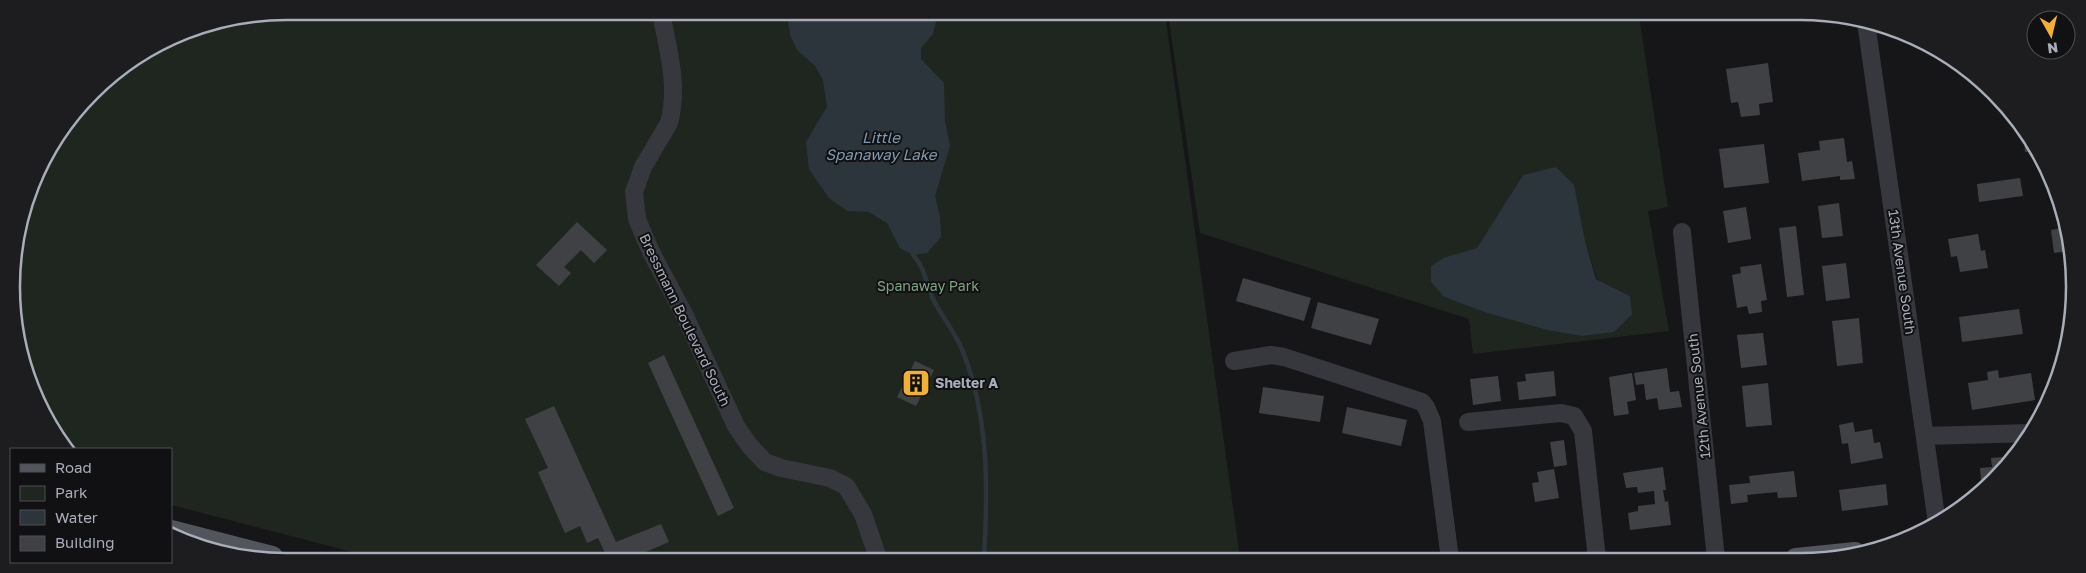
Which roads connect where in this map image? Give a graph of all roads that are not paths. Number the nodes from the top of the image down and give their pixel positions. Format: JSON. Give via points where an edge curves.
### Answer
{"nodes":[{"id":1,"x":663,"y":20,"type":"edge"},
{"id":2,"x":1867,"y":29,"type":"edge"},
{"id":3,"x":1682,"y":232,"type":"dead end"},
{"id":4,"x":1234,"y":361,"type":"dead end"},
{"id":5,"x":1468,"y":422,"type":"dead end"},
{"id":6,"x":2022,"y":433,"type":"edge"},
{"id":7,"x":1925,"y":436,"type":"junction"},
{"id":8,"x":1936,"y":515,"type":"edge"},
{"id":9,"x":199,"y":538,"type":"edge"},
{"id":10,"x":241,"y":549,"type":"edge"},
{"id":11,"x":876,"y":553,"type":"edge"},
{"id":12,"x":1449,"y":553,"type":"edge"},
{"id":13,"x":1596,"y":553,"type":"edge"},
{"id":14,"x":1715,"y":553,"type":"edge"}],
"edges":[{"from":1,"to":11,"type":"street","name":"Bressmann Boulevard South","via":[[672,69],[672,114],[637,178],[634,192],[637,219],[736,426],[749,445],[765,462],[830,478],[846,486],[863,514]]},
{"from":2,"to":7,"type":"street","name":"13th Avenue South"},
{"from":3,"to":14,"type":"street","name":"12th Avenue South"},
{"from":4,"to":12,"type":"street","via":[[1271,355],[1422,402],[1432,421]]},
{"from":5,"to":13,"type":"street","via":[[1561,413],[1574,416],[1583,431]]},
{"from":6,"to":7,"type":"street"},
{"from":7,"to":8,"type":"street","name":"13th Avenue South"},
{"from":9,"to":10,"type":"main road"}]}
